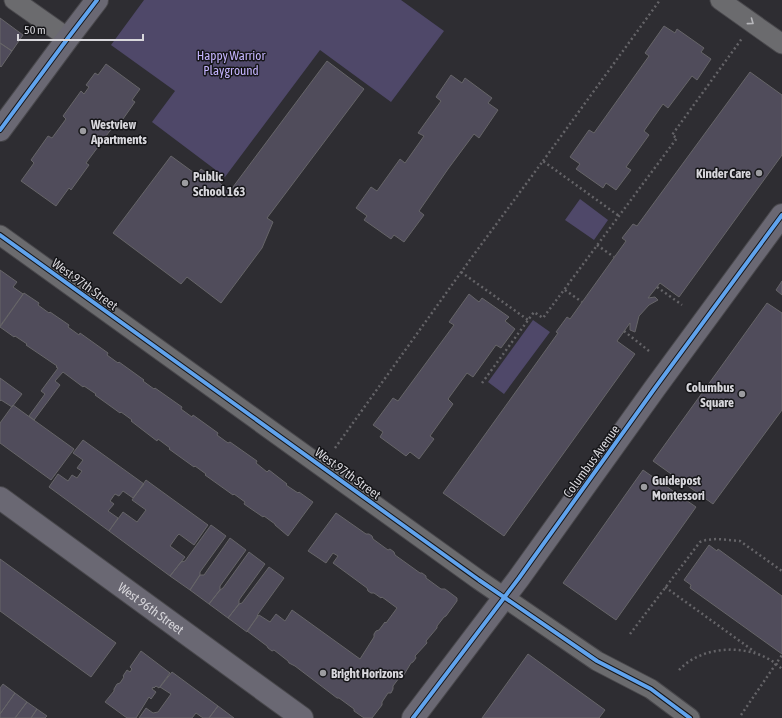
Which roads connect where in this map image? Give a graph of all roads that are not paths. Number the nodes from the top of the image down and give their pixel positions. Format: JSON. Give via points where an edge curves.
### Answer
{"nodes":[{"id":1,"x":14,"y":0,"type":"edge"},
{"id":2,"x":97,"y":0,"type":"edge"},
{"id":3,"x":720,"y":0,"type":"edge"},
{"id":4,"x":68,"y":38,"type":"junction"},
{"id":5,"x":782,"y":44,"type":"edge"},
{"id":6,"x":0,"y":130,"type":"edge"},
{"id":7,"x":782,"y":215,"type":"edge"},
{"id":8,"x":0,"y":235,"type":"edge"},
{"id":9,"x":0,"y":498,"type":"edge"},
{"id":10,"x":504,"y":597,"type":"junction"},
{"id":11,"x":302,"y":718,"type":"edge"},
{"id":12,"x":413,"y":718,"type":"edge"},
{"id":13,"x":690,"y":718,"type":"edge"}],
"edges":[{"from":1,"to":4,"type":"street"},
{"from":2,"to":4,"type":"main road"},
{"from":3,"to":5,"type":"street","one_way":true},
{"from":4,"to":6,"type":"main road"},
{"from":7,"to":10,"type":"main road","name":"Columbus Avenue"},
{"from":8,"to":10,"type":"street","name":"West 97th Street"},
{"from":9,"to":11,"type":"main road","name":"West 96th Street"},
{"from":10,"to":12,"type":"main road","name":"Columbus Avenue"},
{"from":10,"to":13,"type":"street","name":"West 97th Street","via":[[602,664],[645,686]]}]}
